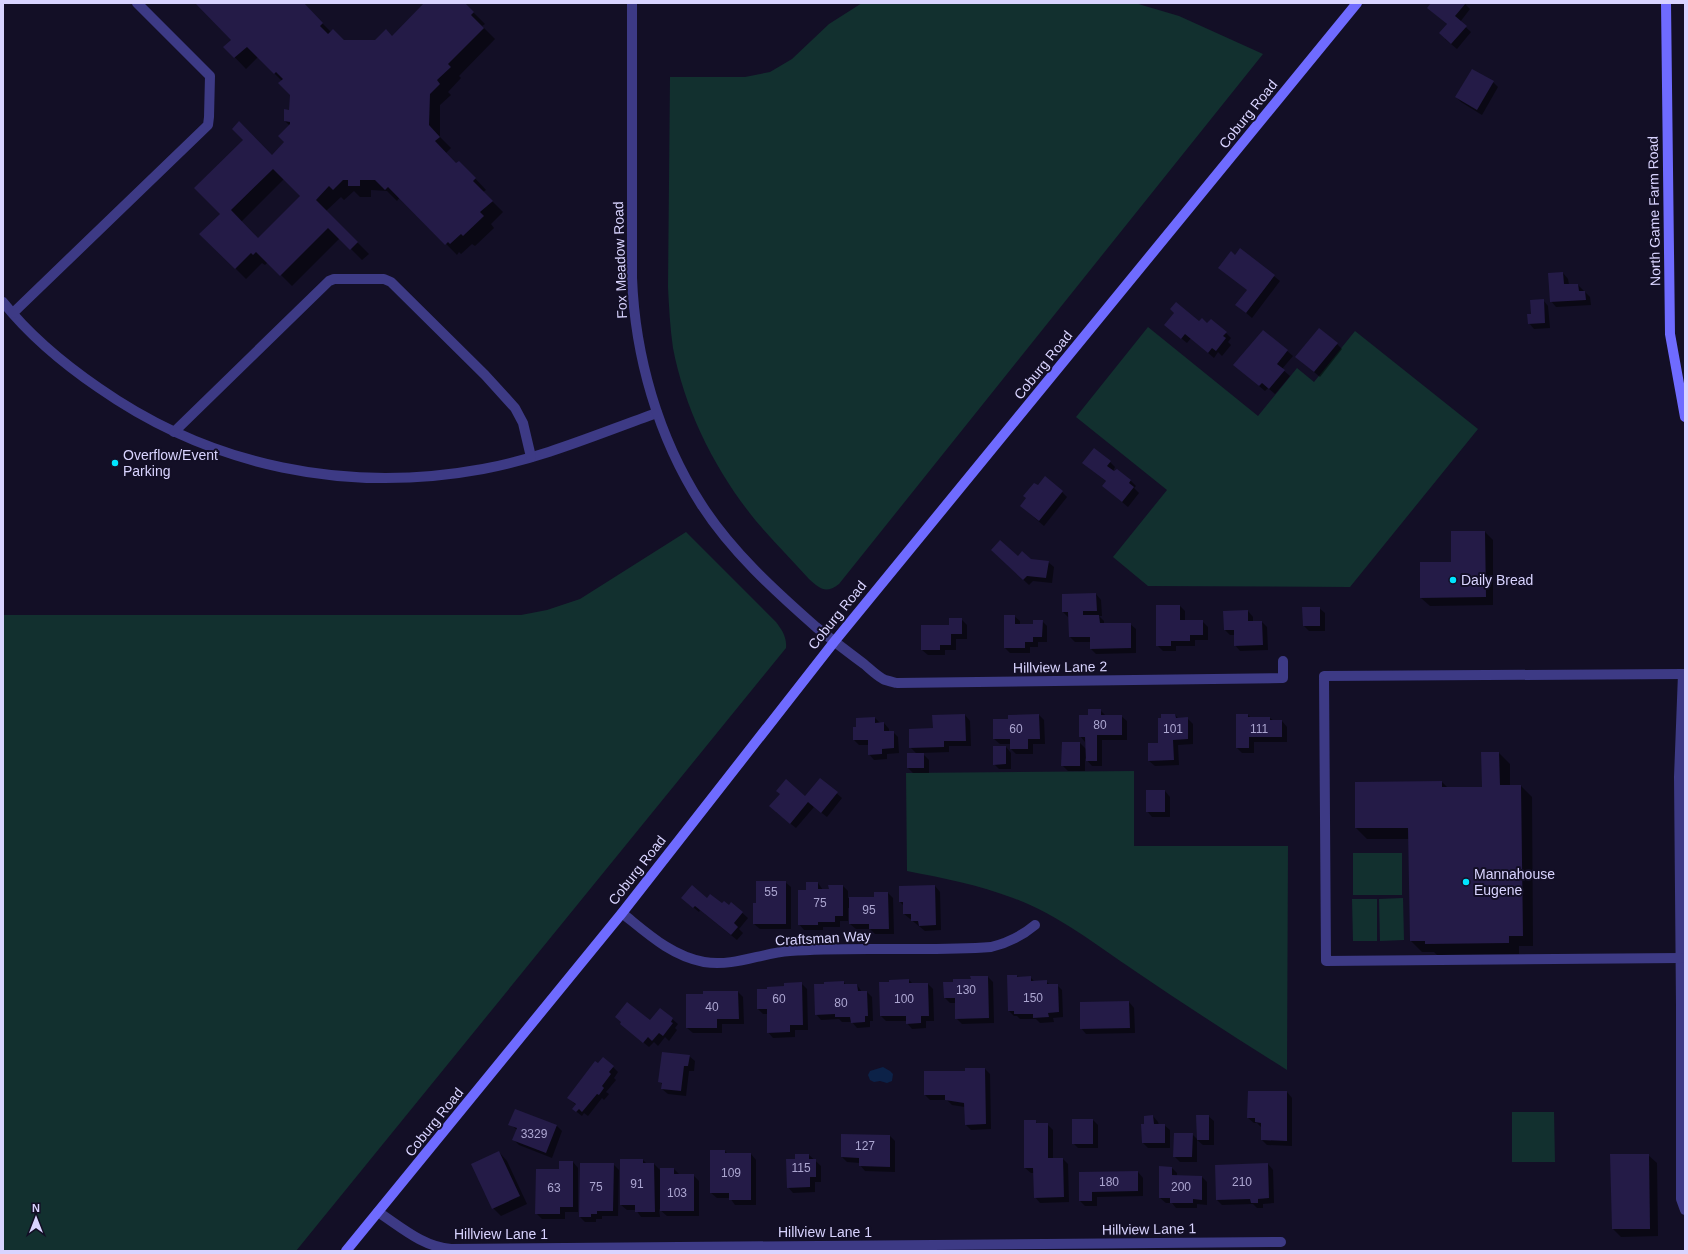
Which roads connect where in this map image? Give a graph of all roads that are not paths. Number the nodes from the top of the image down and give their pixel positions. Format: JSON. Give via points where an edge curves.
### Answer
{"nodes":[{"id":1,"x":136,"y":3,"type":"edge"},
{"id":2,"x":632,"y":3,"type":"edge"},
{"id":3,"x":1357,"y":3,"type":"edge"},
{"id":4,"x":1666,"y":3,"type":"edge"},
{"id":5,"x":3,"y":302,"type":"edge"},
{"id":6,"x":13,"y":313,"type":"junction"},
{"id":7,"x":657,"y":413,"type":"junction"},
{"id":8,"x":1685,"y":417,"type":"edge"},
{"id":9,"x":174,"y":432,"type":"junction"},
{"id":10,"x":531,"y":457,"type":"junction"},
{"id":11,"x":834,"y":642,"type":"junction"},
{"id":12,"x":1282,"y":661,"type":"dead end"},
{"id":13,"x":1684,"y":674,"type":"edge"},
{"id":14,"x":622,"y":912,"type":"junction"},
{"id":15,"x":1035,"y":924,"type":"dead end"},
{"id":16,"x":1681,"y":958,"type":"junction"},
{"id":17,"x":1685,"y":1210,"type":"edge"},
{"id":18,"x":378,"y":1212,"type":"junction"},
{"id":19,"x":1281,"y":1242,"type":"dead end"},
{"id":20,"x":346,"y":1251,"type":"edge"}],
"edges":[{"from":1,"to":6,"type":"street","via":[[210,76],[208,125]]},
{"from":2,"to":7,"type":"street","name":"Fox Meadow Road","via":[[632,299],[639,344]]},
{"from":3,"to":11,"type":"main road","name":"Coburg Road"},
{"from":4,"to":8,"type":"main road","name":"North Game Farm Road","via":[[1670,334]]},
{"from":5,"to":6,"type":"street"},
{"from":6,"to":9,"type":"street","via":[[48,349],[83,377],[135,412]]},
{"from":7,"to":10,"type":"street"},
{"from":7,"to":11,"type":"street","name":"Fox Meadow Road","via":[[687,481],[721,531],[759,574]]},
{"from":9,"to":10,"type":"street","via":[[227,454],[259,463],[348,477],[435,476],[482,469]]},
{"from":9,"to":10,"type":"street","via":[[330,281],[384,280],[391,282],[515,408],[523,423]]},
{"from":11,"to":12,"type":"street","name":"Hillview Lane 2","via":[[883,679],[905,684],[1282,678]]},
{"from":11,"to":14,"type":"main road","name":"Coburg Road"},
{"from":13,"to":16,"type":"street","via":[[1679,777]]},
{"from":13,"to":16,"type":"street","via":[[1324,676],[1326,961]]},
{"from":14,"to":15,"type":"street","name":"Craftsman Way","via":[[671,950],[691,959],[717,963],[743,961],[791,951],[990,947],[1009,942]]},
{"from":14,"to":18,"type":"main road","name":"Coburg Road"},
{"from":16,"to":17,"type":"street","via":[[1681,1199]]},
{"from":18,"to":19,"type":"street","name":"Hillview Lane 1","via":[[426,1243],[451,1249]]},
{"from":18,"to":20,"type":"main road","name":"Coburg Road"}]}
